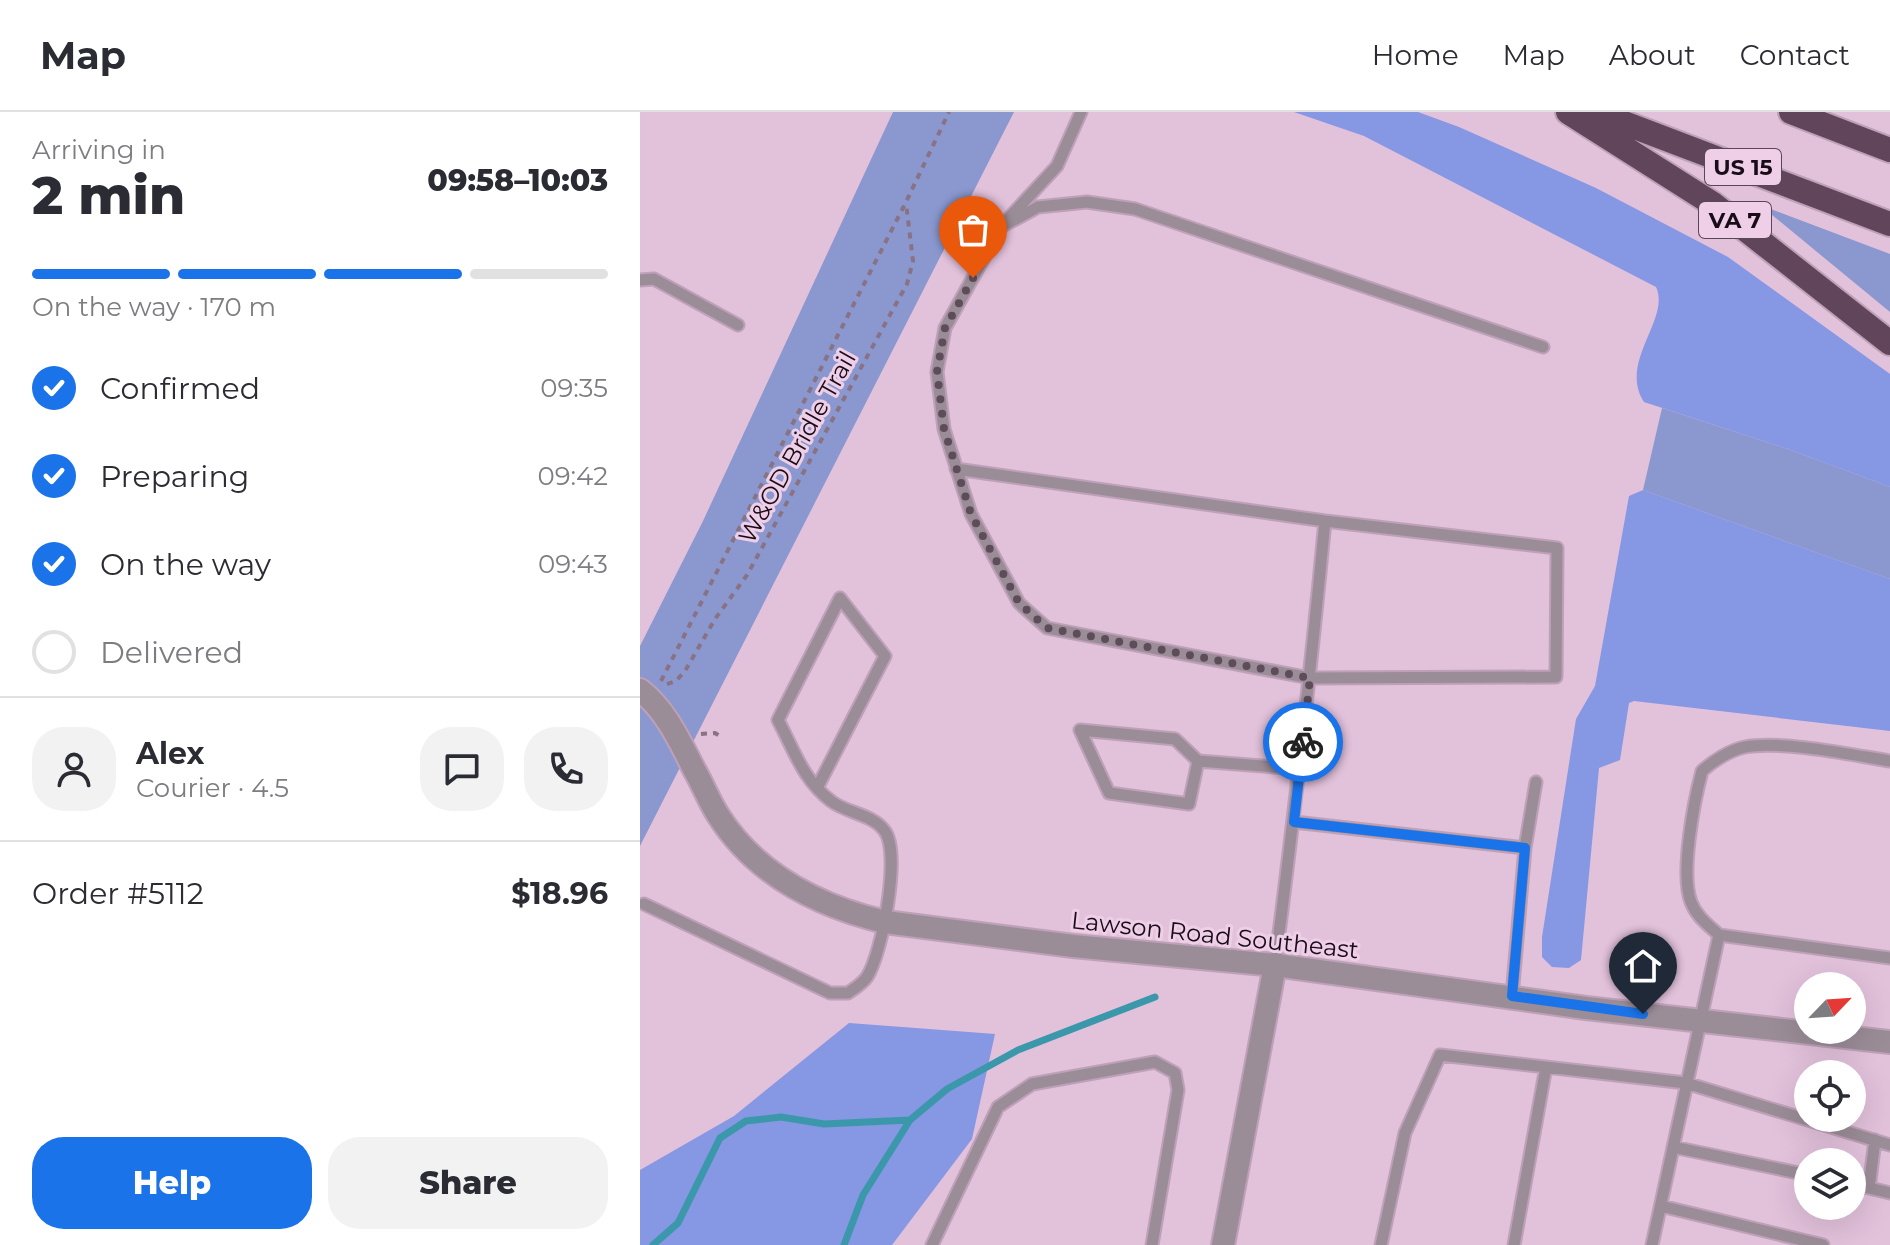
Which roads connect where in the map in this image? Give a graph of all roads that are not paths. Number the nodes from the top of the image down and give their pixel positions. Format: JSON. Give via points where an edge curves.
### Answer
{"nodes":[{"id":1,"x":1081,"y":112,"type":"edge"},
{"id":2,"x":1568,"y":112,"type":"edge"},
{"id":3,"x":1595,"y":112,"type":"edge"},
{"id":4,"x":1791,"y":112,"type":"edge"},
{"id":5,"x":1890,"y":150,"type":"edge"},
{"id":6,"x":1890,"y":224,"type":"edge"},
{"id":7,"x":1001,"y":227,"type":"junction"},
{"id":8,"x":640,"y":280,"type":"edge"},
{"id":9,"x":738,"y":325,"type":"dead end"},
{"id":10,"x":1890,"y":343,"type":"edge"},
{"id":11,"x":1543,"y":347,"type":"dead end"},
{"id":12,"x":956,"y":469,"type":"junction"},
{"id":13,"x":1325,"y":521,"type":"junction"},
{"id":14,"x":1310,"y":678,"type":"junction"},
{"id":15,"x":653,"y":686,"type":"edge"},
{"id":16,"x":1198,"y":761,"type":"junction"},
{"id":17,"x":1890,"y":761,"type":"edge"},
{"id":18,"x":1300,"y":769,"type":"junction"},
{"id":19,"x":1536,"y":782,"type":"dead end"},
{"id":20,"x":817,"y":788,"type":"junction"},
{"id":21,"x":1294,"y":822,"type":"junction"},
{"id":22,"x":1525,"y":848,"type":"junction"},
{"id":23,"x":644,"y":904,"type":"dead end"},
{"id":24,"x":885,"y":922,"type":"junction"},
{"id":25,"x":1719,"y":935,"type":"junction"},
{"id":26,"x":1890,"y":958,"type":"edge"},
{"id":27,"x":1275,"y":965,"type":"junction"},
{"id":28,"x":1512,"y":996,"type":"junction"},
{"id":29,"x":1699,"y":1021,"type":"junction"},
{"id":30,"x":1890,"y":1042,"type":"edge"},
{"id":31,"x":1546,"y":1067,"type":"junction"},
{"id":32,"x":1686,"y":1083,"type":"junction"},
{"id":33,"x":1875,"y":1140,"type":"junction"},
{"id":34,"x":1890,"y":1145,"type":"edge"},
{"id":35,"x":1673,"y":1147,"type":"junction"},
{"id":36,"x":1794,"y":1172,"type":"edge"},
{"id":37,"x":1866,"y":1187,"type":"edge"},
{"id":38,"x":1869,"y":1188,"type":"junction"},
{"id":39,"x":1890,"y":1193,"type":"edge"},
{"id":40,"x":1661,"y":1206,"type":"junction"},
{"id":41,"x":932,"y":1245,"type":"edge"},
{"id":42,"x":1152,"y":1245,"type":"edge"},
{"id":43,"x":1223,"y":1245,"type":"edge"},
{"id":44,"x":1381,"y":1245,"type":"edge"},
{"id":45,"x":1514,"y":1245,"type":"edge"},
{"id":46,"x":1652,"y":1245,"type":"edge"},
{"id":47,"x":1823,"y":1245,"type":"edge"}],
"edges":[{"from":1,"to":7,"type":"lane","via":[[1057,166]]},
{"from":2,"to":10,"type":"highway","number":"VA 7","via":[[1713,204]]},
{"from":3,"to":6,"type":"highway","number":"US 15"},
{"from":4,"to":5,"type":"highway"},
{"from":7,"to":11,"type":"lane","via":[[1038,207],[1087,202],[1135,209]]},
{"from":7,"to":12,"type":"lane","via":[[945,328],[937,372],[944,429]]},
{"from":8,"to":9,"type":"lane","via":[[654,279]]},
{"from":12,"to":13,"type":"lane"},
{"from":12,"to":14,"type":"lane","via":[[971,514],[1019,603],[1047,628]]},
{"from":13,"to":14,"type":"lane"},
{"from":13,"to":14,"type":"lane","via":[[1557,548],[1556,677]]},
{"from":14,"to":18,"type":"lane"},
{"from":15,"to":24,"type":"street","name":"Lawson Road Southeast","via":[[653,699],[717,813],[764,868],[825,904]]},
{"from":16,"to":16,"type":"lane","via":[[1189,804],[1109,793],[1080,730],[1175,739]]},
{"from":16,"to":18,"type":"lane"},
{"from":17,"to":25,"type":"lane","via":[[1784,746],[1745,747],[1702,771],[1686,877],[1690,901]]},
{"from":18,"to":21,"type":"lane"},
{"from":19,"to":22,"type":"lane"},
{"from":20,"to":20,"type":"lane","via":[[885,656],[840,598],[778,720],[802,771]]},
{"from":20,"to":24,"type":"lane","via":[[833,803],[884,829],[892,846]]},
{"from":21,"to":22,"type":"lane"},
{"from":21,"to":27,"type":"lane"},
{"from":22,"to":28,"type":"lane"},
{"from":23,"to":24,"type":"lane","via":[[830,993],[848,993],[867,977]]},
{"from":24,"to":27,"type":"street","name":"Lawson Road Southeast"},
{"from":25,"to":26,"type":"lane"},
{"from":25,"to":29,"type":"lane"},
{"from":27,"to":28,"type":"street","name":"Lawson Road Southeast"},
{"from":27,"to":43,"type":"street"},
{"from":28,"to":29,"type":"street","name":"Lawson Road Southeast"},
{"from":29,"to":30,"type":"street","name":"Lawson Road Southeast"},
{"from":29,"to":32,"type":"lane"},
{"from":31,"to":32,"type":"lane"},
{"from":31,"to":44,"type":"lane","via":[[1440,1055],[1405,1133]]},
{"from":31,"to":45,"type":"lane"},
{"from":32,"to":33,"type":"lane"},
{"from":32,"to":35,"type":"lane"},
{"from":33,"to":34,"type":"lane"},
{"from":33,"to":38,"type":"lane"},
{"from":35,"to":36,"type":"lane"},
{"from":35,"to":40,"type":"lane"},
{"from":37,"to":38,"type":"lane"},
{"from":38,"to":39,"type":"lane"},
{"from":40,"to":46,"type":"lane"},
{"from":40,"to":47,"type":"lane"},
{"from":41,"to":42,"type":"lane","via":[[998,1107],[1032,1084],[1155,1062],[1175,1073],[1178,1090]]}]}
